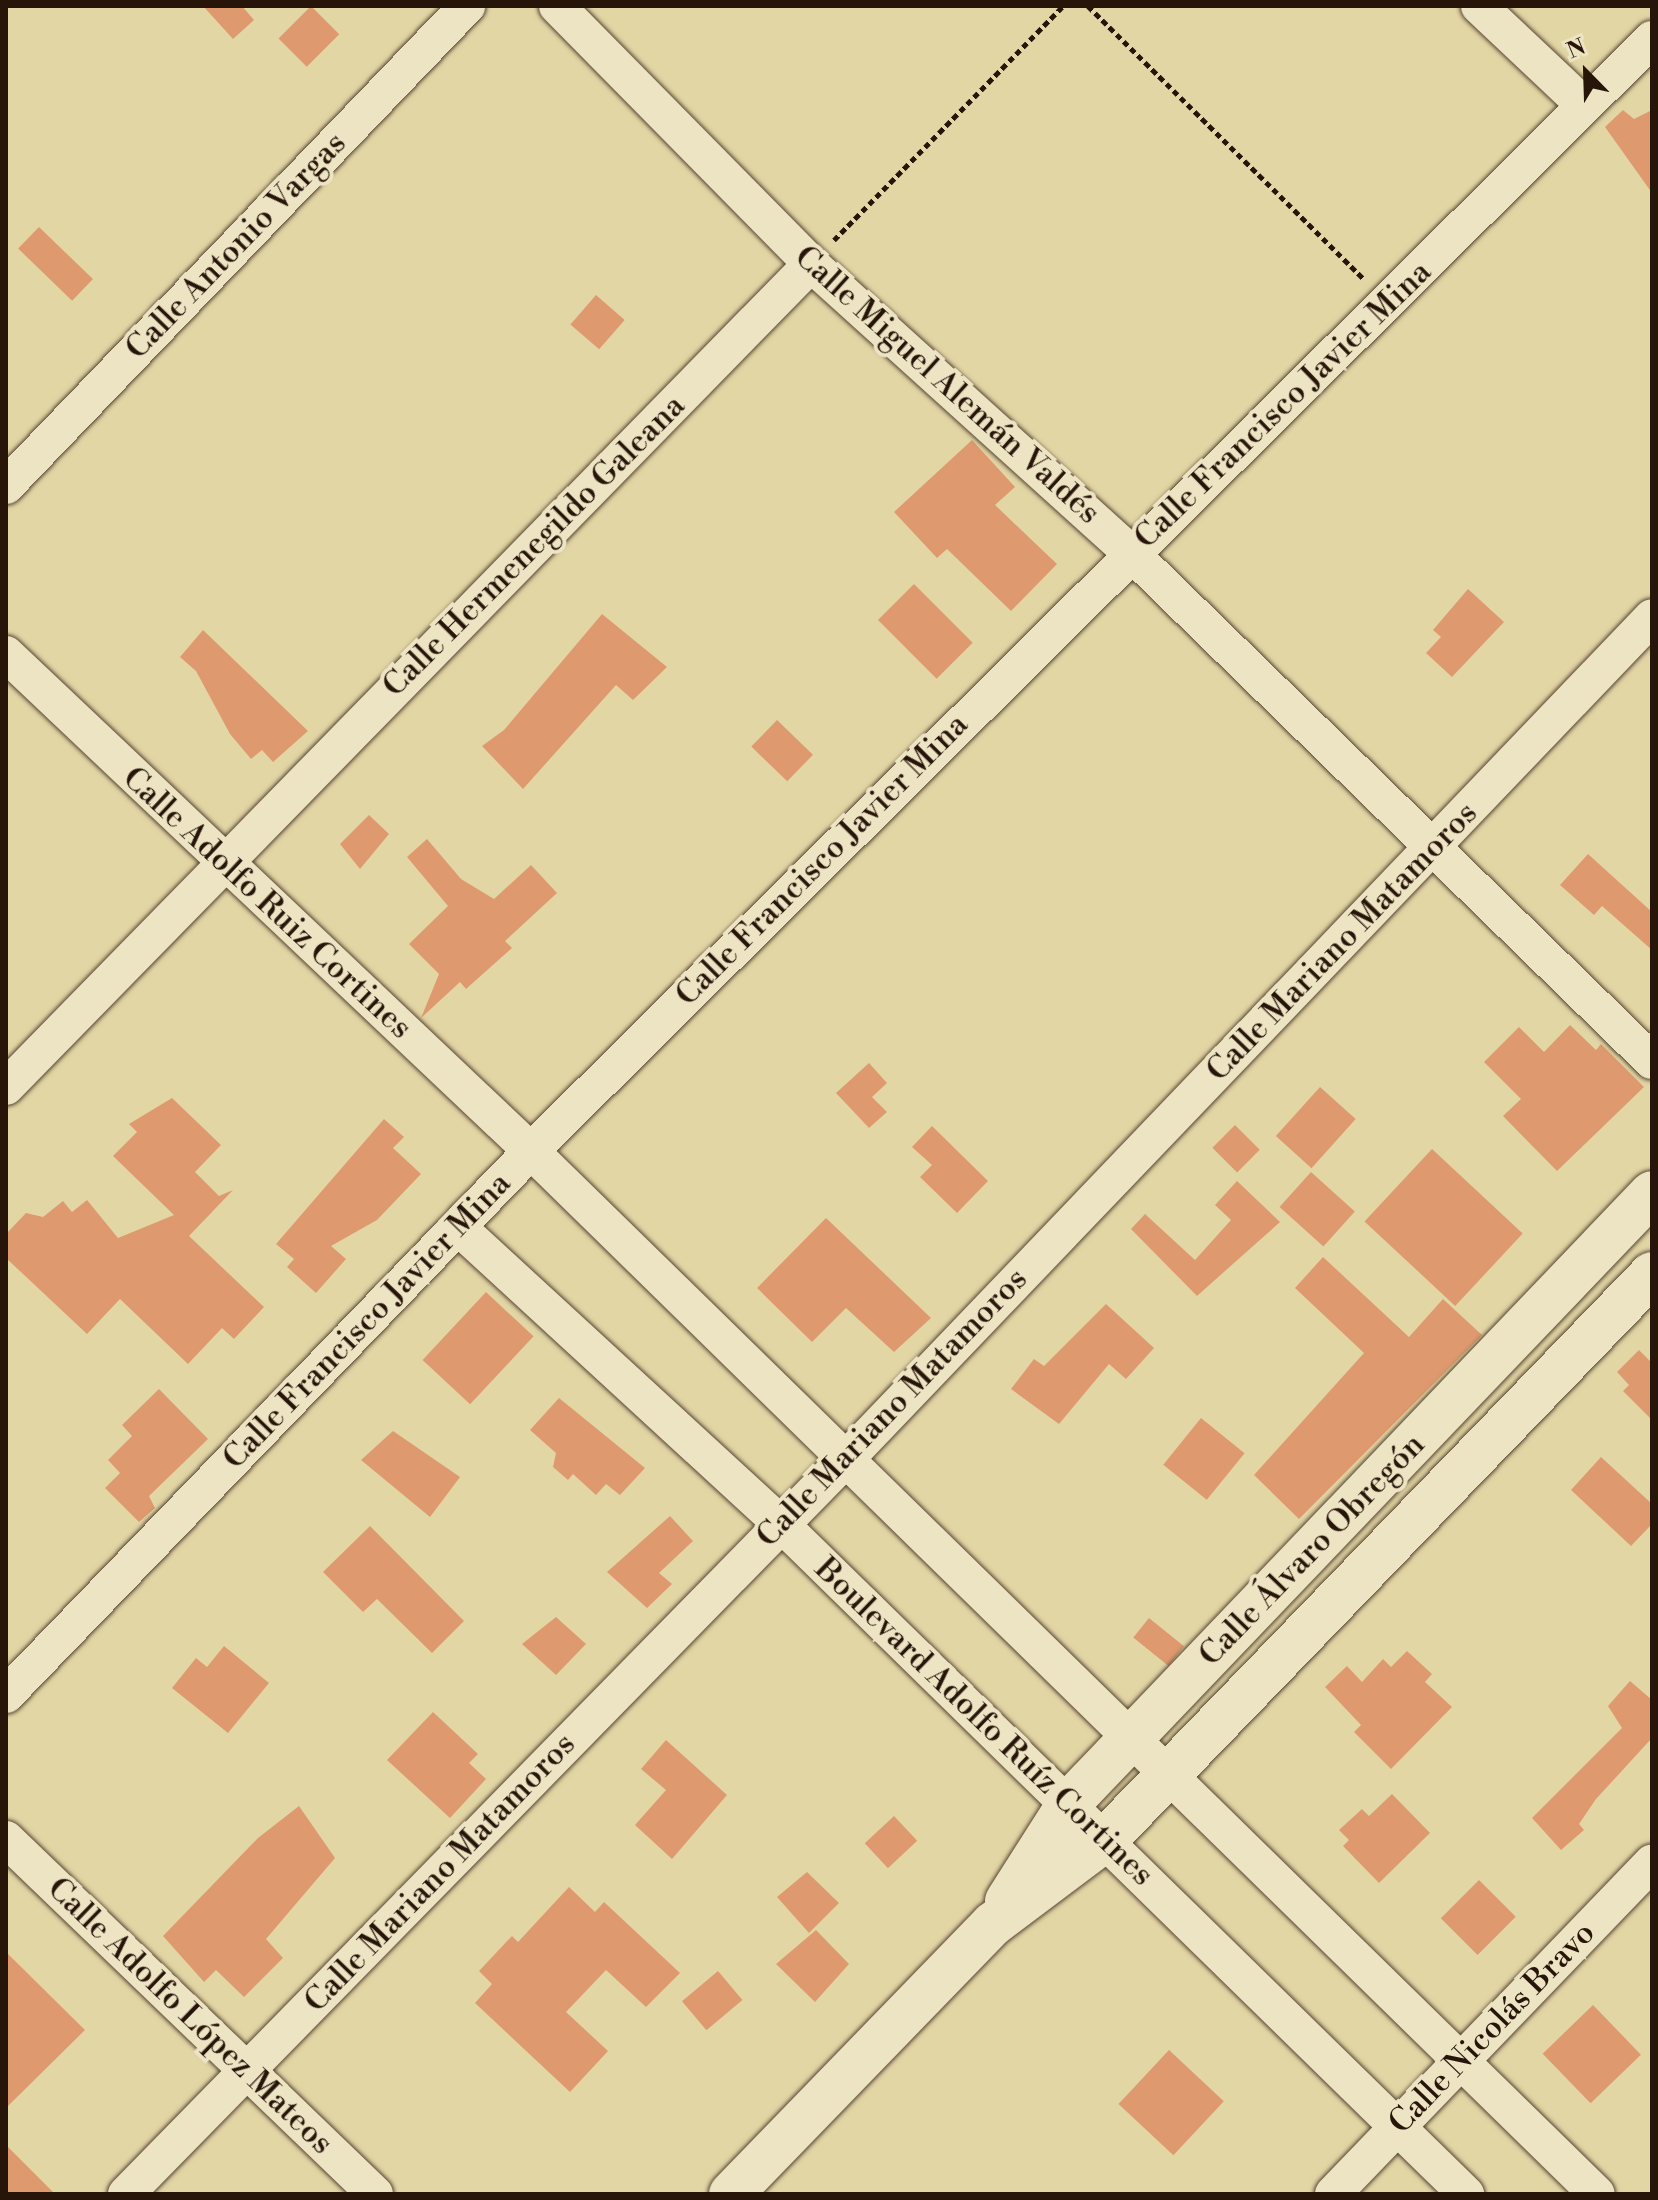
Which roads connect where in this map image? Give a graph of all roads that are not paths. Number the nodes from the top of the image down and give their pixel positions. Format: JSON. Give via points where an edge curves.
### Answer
{"nodes":[{"id":1,"x":467,"y":6,"type":"edge"},
{"id":2,"x":557,"y":6,"type":"edge"},
{"id":3,"x":1479,"y":6,"type":"edge"},
{"id":4,"x":1652,"y":39,"type":"edge"},
{"id":5,"x":1584,"y":105,"type":"junction"},
{"id":6,"x":811,"y":264,"type":"junction"},
{"id":7,"x":6,"y":486,"type":"edge"},
{"id":8,"x":1130,"y":552,"type":"junction"},
{"id":9,"x":1652,"y":617,"type":"edge"},
{"id":10,"x":6,"y":654,"type":"edge"},
{"id":11,"x":1434,"y":846,"type":"junction"},
{"id":12,"x":222,"y":863,"type":"junction"},
{"id":13,"x":1652,"y":1061,"type":"edge"},
{"id":14,"x":6,"y":1087,"type":"edge"},
{"id":15,"x":531,"y":1151,"type":"junction"},
{"id":16,"x":1652,"y":1193,"type":"edge"},
{"id":17,"x":458,"y":1227,"type":"junction"},
{"id":18,"x":1652,"y":1274,"type":"edge"},
{"id":19,"x":847,"y":1458,"type":"junction"},
{"id":20,"x":780,"y":1523,"type":"junction"},
{"id":21,"x":6,"y":1695,"type":"edge"},
{"id":22,"x":1134,"y":1736,"type":"junction"},
{"id":23,"x":1170,"y":1773,"type":"junction"},
{"id":24,"x":1070,"y":1802,"type":"junction"},
{"id":25,"x":6,"y":1839,"type":"edge"},
{"id":26,"x":1105,"y":1840,"type":"junction"},
{"id":27,"x":1652,"y":1862,"type":"edge"},
{"id":28,"x":993,"y":1924,"type":"junction"},
{"id":29,"x":1460,"y":2061,"type":"junction"},
{"id":30,"x":247,"y":2070,"type":"junction"},
{"id":31,"x":1398,"y":2127,"type":"junction"},
{"id":32,"x":126,"y":2194,"type":"edge"},
{"id":33,"x":375,"y":2194,"type":"edge"},
{"id":34,"x":731,"y":2194,"type":"edge"},
{"id":35,"x":1333,"y":2194,"type":"edge"},
{"id":36,"x":1466,"y":2194,"type":"edge"},
{"id":37,"x":1597,"y":2194,"type":"edge"}],
"edges":[{"from":1,"to":7,"type":"street","name":"Calle Antonio Vargas"},
{"from":2,"to":6,"type":"street","name":"Calle Miguel Alemán Valdés"},
{"from":3,"to":5,"type":"street"},
{"from":4,"to":5,"type":"street","name":"Calle Francisco Javier Mina"},
{"from":5,"to":8,"type":"street","name":"Calle Francisco Javier Mina","via":[[1390,305]]},
{"from":6,"to":8,"type":"street","name":"Calle Miguel Alemán Valdés"},
{"from":6,"to":12,"type":"street","name":"Calle Hermenegildo Galeana"},
{"from":8,"to":11,"type":"street","name":"Calle Miguel Alemán Valdés"},
{"from":8,"to":15,"type":"street","name":"Calle Francisco Javier Mina"},
{"from":9,"to":11,"type":"street","name":"Calle Mariano Matamoros"},
{"from":10,"to":12,"type":"street","name":"Calle Adolfo Ruiz Cortines"},
{"from":11,"to":13,"type":"street","name":"Calle Miguel Alemán Valdés"},
{"from":11,"to":19,"type":"street","name":"Calle Mariano Matamoros"},
{"from":12,"to":14,"type":"street","name":"Calle Hermenegildo Galeana"},
{"from":12,"to":15,"type":"street","name":"Calle Adolfo Ruiz Cortines"},
{"from":15,"to":17,"type":"street","name":"Calle Francisco Javier Mina"},
{"from":15,"to":19,"type":"street","name":"Calle Adolfo Ruiz Cortines"},
{"from":16,"to":22,"type":"street","name":"Calle Álvaro Obregón"},
{"from":17,"to":20,"type":"street","name":"Boulevard Adolfo Ruíz Cortines"},
{"from":17,"to":21,"type":"street","name":"Calle Francisco Javier Mina"},
{"from":18,"to":23,"type":"street","name":"Calle Álvaro Obregón"},
{"from":19,"to":20,"type":"street","name":"Calle Mariano Matamoros"},
{"from":19,"to":22,"type":"street","name":"Calle Adolfo Ruiz Cortines"},
{"from":20,"to":24,"type":"street","name":"Boulevard Adolfo Ruíz Cortines"},
{"from":20,"to":30,"type":"street","name":"Calle Mariano Matamoros"},
{"from":22,"to":23,"type":"street"},
{"from":22,"to":24,"type":"street","name":"Calle Álvaro Obregón"},
{"from":23,"to":26,"type":"street","name":"Calle Álvaro Obregón"},
{"from":23,"to":29,"type":"street"},
{"from":24,"to":26,"type":"street","name":"Boulevard Adolfo Ruíz Cortines"},
{"from":24,"to":28,"type":"street","name":"Calle Álvaro Obregón"},
{"from":25,"to":30,"type":"street","name":"Calle Adolfo López Mateos"},
{"from":26,"to":28,"type":"street","name":"Calle Álvaro Obregón"},
{"from":26,"to":31,"type":"street","name":"Boulevard Adolfo Ruíz Cortines"},
{"from":27,"to":29,"type":"street","name":"Calle Nicolás Bravo"},
{"from":28,"to":34,"type":"street","name":"Calle Álvaro Obregón"},
{"from":29,"to":31,"type":"street","name":"Calle Nicolás Bravo"},
{"from":29,"to":37,"type":"street"},
{"from":30,"to":32,"type":"street","name":"Calle Mariano Matamoros"},
{"from":30,"to":33,"type":"street","name":"Calle Adolfo López Mateos"},
{"from":31,"to":35,"type":"street","name":"Calle Nicolás Bravo"},
{"from":31,"to":36,"type":"street","name":"Boulevard Adolfo Ruíz Cortines"}]}
